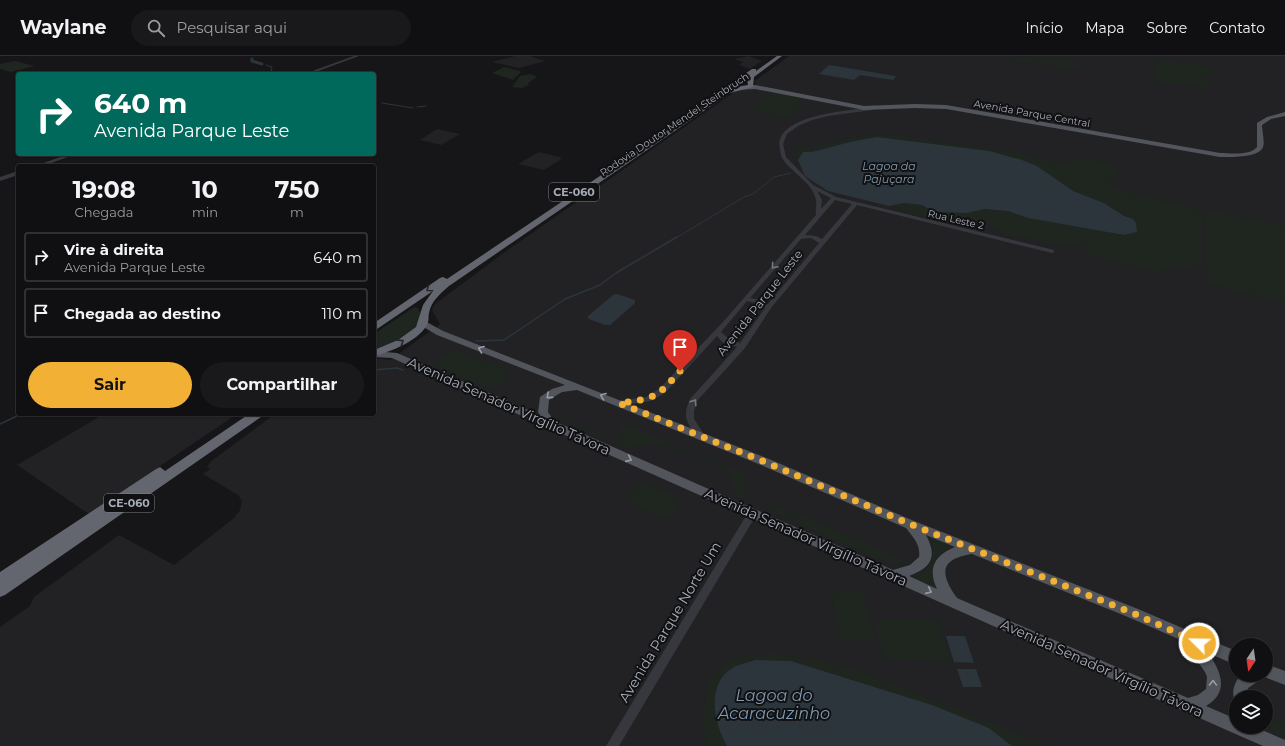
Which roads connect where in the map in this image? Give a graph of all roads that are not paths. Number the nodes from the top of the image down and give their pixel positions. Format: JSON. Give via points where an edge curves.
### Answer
{"nodes":[{"id":1,"x":357,"y":56,"type":"edge"},
{"id":2,"x":775,"y":56,"type":"edge"},
{"id":3,"x":780,"y":56,"type":"edge"},
{"id":4,"x":312,"y":72,"type":"edge"},
{"id":5,"x":740,"y":79,"type":"junction"},
{"id":6,"x":749,"y":85,"type":"junction"},
{"id":7,"x":730,"y":86,"type":"junction"},
{"id":8,"x":854,"y":107,"type":"junction"},
{"id":9,"x":872,"y":107,"type":"junction"},
{"id":10,"x":1285,"y":113,"type":"edge"},
{"id":11,"x":1252,"y":126,"type":"dead end"},
{"id":12,"x":1253,"y":145,"type":"dead end"},
{"id":13,"x":68,"y":156,"type":"edge"},
{"id":14,"x":44,"y":164,"type":"edge"},
{"id":15,"x":16,"y":174,"type":"edge"},
{"id":16,"x":0,"y":179,"type":"edge"},
{"id":17,"x":811,"y":186,"type":"junction"},
{"id":18,"x":834,"y":198,"type":"junction"},
{"id":19,"x":855,"y":204,"type":"junction"},
{"id":20,"x":818,"y":215,"type":"junction"},
{"id":21,"x":805,"y":229,"type":"junction"},
{"id":22,"x":828,"y":234,"type":"junction"},
{"id":23,"x":798,"y":238,"type":"junction"},
{"id":24,"x":822,"y":242,"type":"junction"},
{"id":25,"x":1052,"y":251,"type":"dead end"},
{"id":26,"x":750,"y":293,"type":"junction"},
{"id":27,"x":745,"y":299,"type":"junction"},
{"id":28,"x":771,"y":304,"type":"junction"},
{"id":29,"x":404,"y":307,"type":"junction"},
{"id":30,"x":424,"y":318,"type":"junction"},
{"id":31,"x":376,"y":326,"type":"edge"},
{"id":32,"x":716,"y":332,"type":"junction"},
{"id":33,"x":742,"y":346,"type":"junction"},
{"id":34,"x":376,"y":353,"type":"edge"},
{"id":35,"x":376,"y":354,"type":"edge"},
{"id":36,"x":579,"y":387,"type":"junction"},
{"id":37,"x":619,"y":403,"type":"junction"},
{"id":38,"x":242,"y":416,"type":"edge"},
{"id":39,"x":254,"y":416,"type":"edge"},
{"id":40,"x":550,"y":424,"type":"junction"},
{"id":41,"x":702,"y":436,"type":"junction"},
{"id":42,"x":752,"y":514,"type":"junction"},
{"id":43,"x":910,"y":524,"type":"junction"},
{"id":44,"x":972,"y":549,"type":"junction"},
{"id":45,"x":893,"y":575,"type":"junction"},
{"id":46,"x":0,"y":580,"type":"edge"},
{"id":47,"x":0,"y":591,"type":"edge"},
{"id":48,"x":953,"y":602,"type":"junction"},
{"id":49,"x":1186,"y":638,"type":"junction"},
{"id":50,"x":1229,"y":655,"type":"edge"},
{"id":51,"x":1188,"y":706,"type":"junction"},
{"id":52,"x":1229,"y":724,"type":"edge"},
{"id":53,"x":1252,"y":734,"type":"edge"},
{"id":54,"x":1264,"y":734,"type":"edge"},
{"id":55,"x":1275,"y":744,"type":"edge"},
{"id":56,"x":612,"y":746,"type":"edge"}],
"edges":[{"from":1,"to":4,"type":"street"},
{"from":2,"to":5,"type":"highway","name":"Rodovia Doutor Mendel Steinbruch","number":"CE-060"},
{"from":3,"to":6,"type":"highway","name":"Rodovia Doutor Mendel Steinbruch","via":[[752,76]]},
{"from":5,"to":6,"type":"main road"},
{"from":5,"to":7,"type":"highway","name":"Rodovia Doutor Mendel Steinbruch","number":"CE-060"},
{"from":6,"to":7,"type":"main road"},
{"from":6,"to":8,"type":"main road","name":"Avenida Parque Central"},
{"from":6,"to":30,"type":"highway","name":"Rodovia Doutor Mendel Steinbruch","number":"CE-060","via":[[728,92],[446,284],[431,299]]},
{"from":7,"to":29,"type":"highway","name":"Rodovia Doutor Mendel Steinbruch","number":"CE-060","one_way":true},
{"from":8,"to":9,"type":"main road","name":"Avenida Parque Central"},
{"from":8,"to":17,"type":"street","via":[[792,127],[782,139],[784,157]]},
{"from":9,"to":10,"type":"main road","name":"Avenida Parque Central","via":[[946,107],[1196,152],[1228,155],[1257,151],[1260,147],[1259,124]]},
{"from":9,"to":12,"type":"main road","name":"Avenida Parque Central","via":[[947,105],[1215,152],[1243,152]]},
{"from":10,"to":11,"type":"main road","name":"Avenida Parque Central","via":[[1262,116]]},
{"from":13,"to":14,"type":"street"},
{"from":15,"to":16,"type":"street"},
{"from":17,"to":18,"type":"street"},
{"from":17,"to":20,"type":"street","via":[[819,200]]},
{"from":18,"to":19,"type":"street"},
{"from":18,"to":20,"type":"street","name":"Avenida Parque Leste"},
{"from":19,"to":22,"type":"street","name":"Avenida Parque Leste"},
{"from":19,"to":25,"type":"street","name":"Rua Leste 2"},
{"from":20,"to":21,"type":"street","name":"Avenida Parque Leste"},
{"from":21,"to":22,"type":"street","via":[[809,234]]},
{"from":21,"to":23,"type":"street","name":"Avenida Parque Leste"},
{"from":22,"to":24,"type":"street","name":"Avenida Parque Leste"},
{"from":23,"to":24,"type":"street","via":[[812,236]]},
{"from":23,"to":26,"type":"street","name":"Avenida Parque Leste","one_way":true},
{"from":24,"to":28,"type":"street","name":"Avenida Parque Leste"},
{"from":26,"to":27,"type":"street","name":"Avenida Parque Leste"},
{"from":26,"to":28,"type":"street"},
{"from":27,"to":28,"type":"street"},
{"from":27,"to":32,"type":"street","name":"Avenida Parque Leste"},
{"from":28,"to":33,"type":"street","name":"Avenida Parque Leste"},
{"from":29,"to":30,"type":"highway","via":[[418,305],[422,308]]},
{"from":29,"to":31,"type":"highway","name":"Rodovia Doutor Mendel Steinbruch","number":"CE-060"},
{"from":34,"to":30,"type":"highway","name":"Rodovia Doutor Mendel Steinbruch","number":"CE-060","one_way":true,"via":[[395,346],[416,332]]},
{"from":36,"to":30,"type":"main road","one_way":true,"via":[[440,333]]},
{"from":32,"to":33,"type":"street","via":[[725,340]]},
{"from":32,"to":37,"type":"street","name":"Avenida Parque Leste","via":[[662,391],[648,399]]},
{"from":41,"to":33,"type":"street","name":"Avenida Parque Leste","one_way":true,"via":[[692,424],[689,409]]},
{"from":35,"to":40,"type":"main road","name":"Avenida Senador Virgílio Távora","via":[[394,355]]},
{"from":37,"to":36,"type":"main road","one_way":true},
{"from":36,"to":40,"type":"main road","one_way":true,"via":[[561,389],[544,399],[543,412]]},
{"from":37,"to":41,"type":"main road"},
{"from":38,"to":46,"type":"highway","number":"CE-060"},
{"from":39,"to":47,"type":"highway","number":"CE-060"},
{"from":40,"to":42,"type":"main road","name":"Avenida Senador Virgílio Távora","one_way":true},
{"from":41,"to":43,"type":"main road"},
{"from":42,"to":45,"type":"main road","name":"Avenida Senador Virgílio Távora"},
{"from":42,"to":56,"type":"street","name":"Avenida Parque Norte Um"},
{"from":43,"to":44,"type":"main road"},
{"from":43,"to":45,"type":"main road","via":[[924,541],[925,560],[916,570]]},
{"from":44,"to":48,"type":"main road","via":[[951,553],[941,565],[940,583]]},
{"from":44,"to":49,"type":"main road","via":[[1133,613]]},
{"from":45,"to":48,"type":"main road","name":"Avenida Senador Virgílio Távora","one_way":true},
{"from":48,"to":51,"type":"main road","name":"Avenida Senador Virgílio Távora"},
{"from":49,"to":50,"type":"main road"},
{"from":51,"to":49,"type":"main road","one_way":true,"via":[[1209,698],[1215,683],[1209,666]]},
{"from":51,"to":52,"type":"main road","name":"Avenida Senador Virgílio Távora"},
{"from":53,"to":55,"type":"main road","name":"Avenida Senador Virgílio Távora"},
{"from":54,"to":55,"type":"main road"}]}
